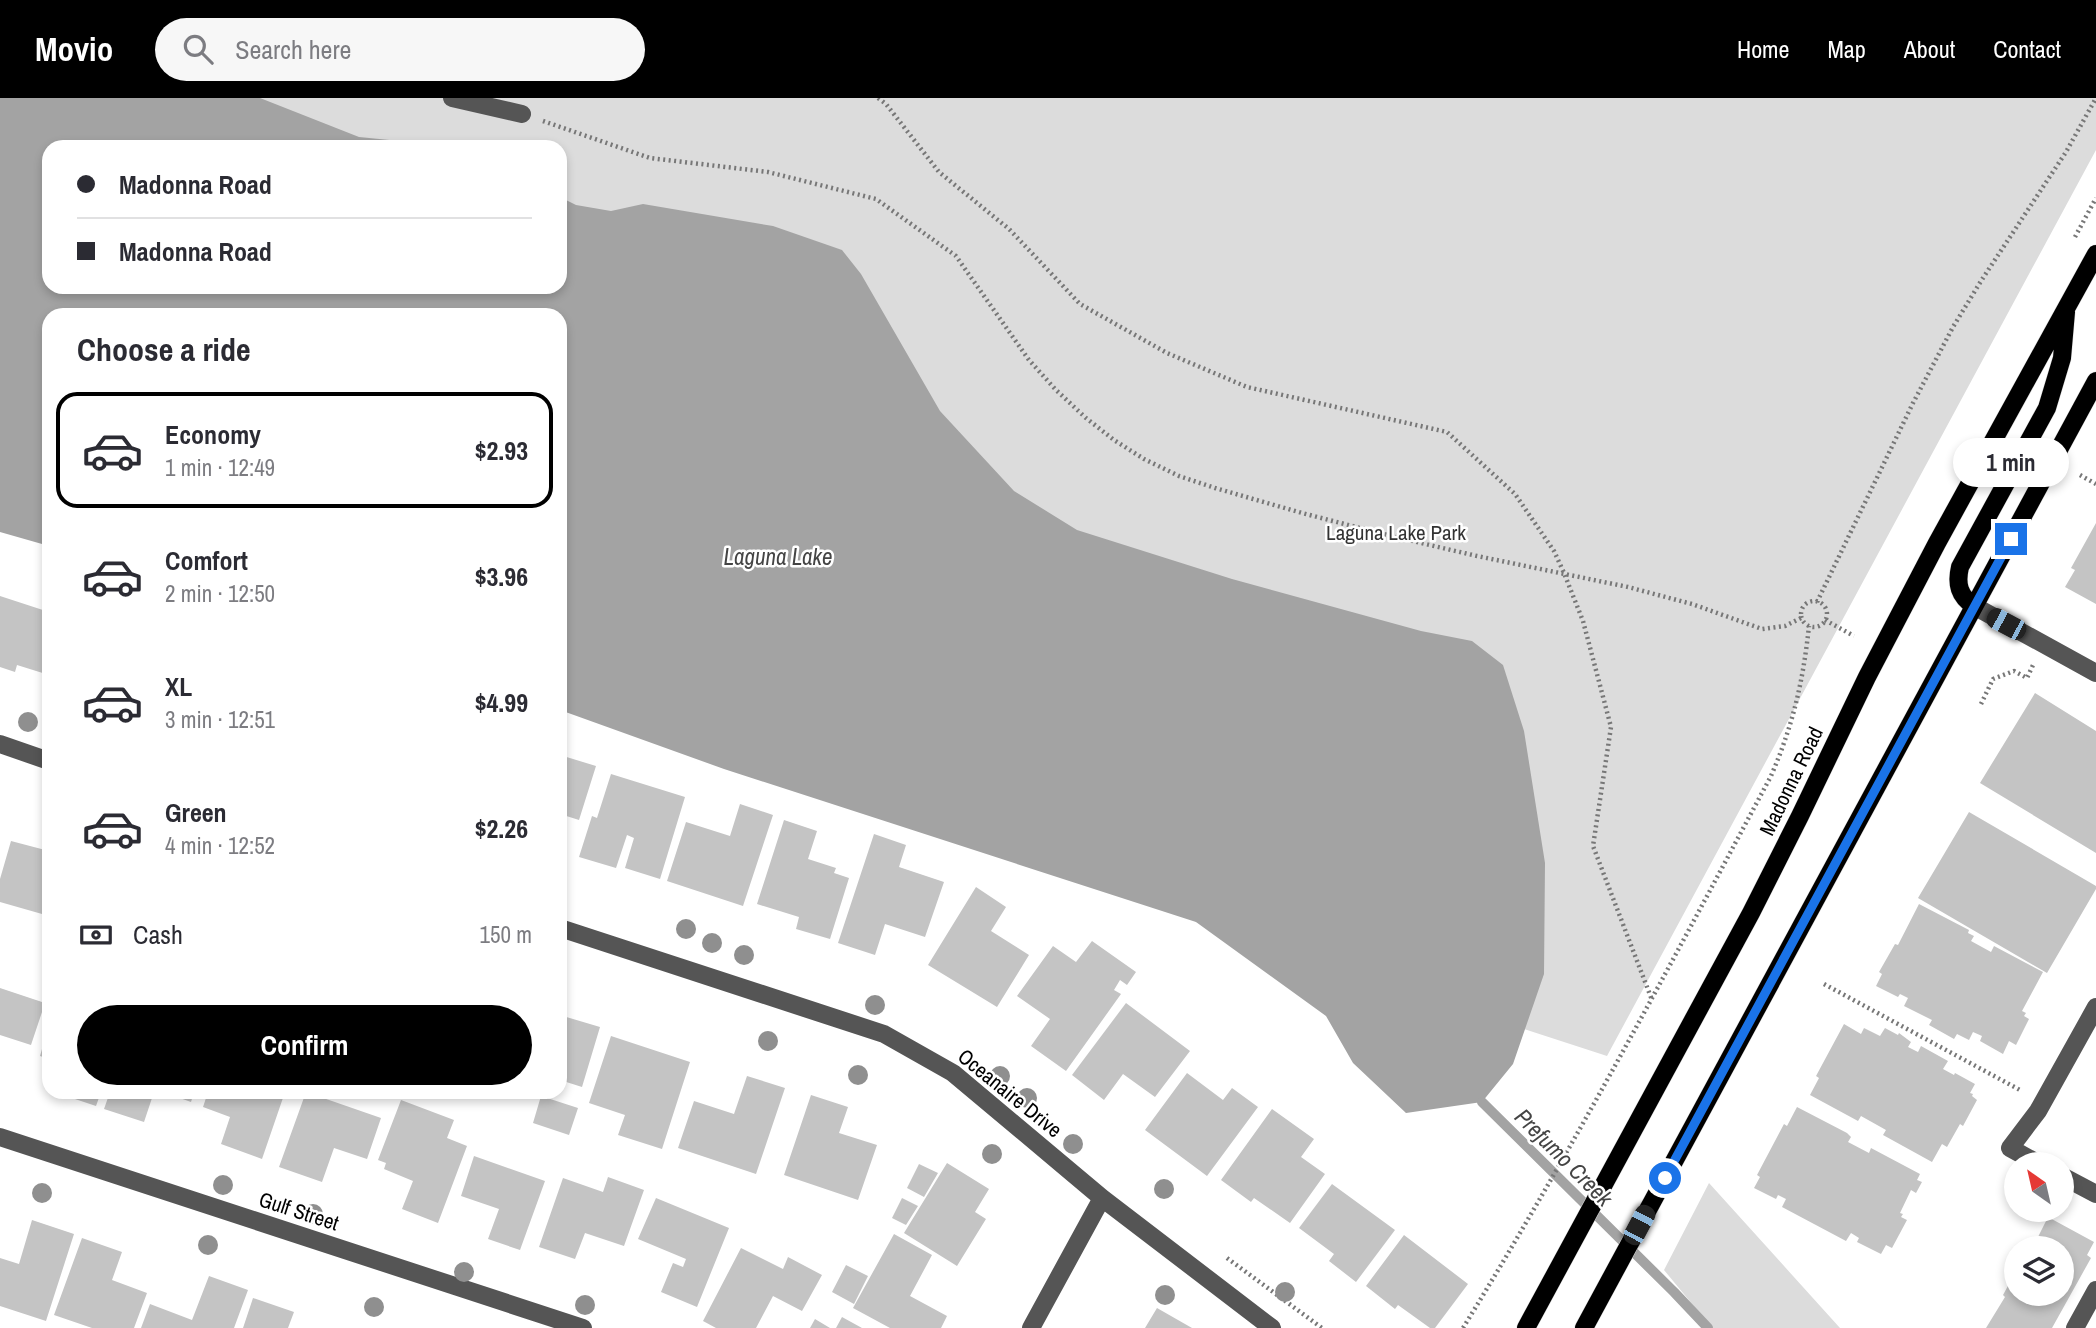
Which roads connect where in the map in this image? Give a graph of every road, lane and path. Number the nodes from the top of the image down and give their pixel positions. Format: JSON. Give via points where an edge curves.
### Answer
{"nodes":[{"id":1,"x":452,"y":98,"type":"edge"},
{"id":2,"x":878,"y":98,"type":"edge"},
{"id":3,"x":2096,"y":98,"type":"edge"},
{"id":4,"x":523,"y":114,"type":"joint"},
{"id":5,"x":2096,"y":254,"type":"edge"},
{"id":6,"x":2066,"y":309,"type":"junction"},
{"id":7,"x":2096,"y":381,"type":"edge"},
{"id":8,"x":2080,"y":475,"type":"dead end"},
{"id":9,"x":2096,"y":484,"type":"edge"},
{"id":10,"x":1564,"y":573,"type":"junction"},
{"id":11,"x":1817,"y":602,"type":"junction"},
{"id":12,"x":1974,"y":606,"type":"junction"},
{"id":13,"x":1801,"y":618,"type":"junction"},
{"id":14,"x":1825,"y":620,"type":"junction"},
{"id":15,"x":1810,"y":626,"type":"junction"},
{"id":16,"x":1854,"y":636,"type":"dead end"},
{"id":17,"x":2032,"y":667,"type":"dead end"},
{"id":18,"x":2096,"y":673,"type":"edge"},
{"id":19,"x":1980,"y":704,"type":"dead end"},
{"id":20,"x":0,"y":744,"type":"edge"},
{"id":21,"x":42,"y":759,"type":"edge"},
{"id":22,"x":567,"y":930,"type":"edge"},
{"id":23,"x":1824,"y":984,"type":"dead end"},
{"id":24,"x":1652,"y":1000,"type":"junction"},
{"id":25,"x":2096,"y":1007,"type":"edge"},
{"id":26,"x":2043,"y":1102,"type":"junction"},
{"id":27,"x":0,"y":1137,"type":"edge"},
{"id":28,"x":2017,"y":1152,"type":"edge"},
{"id":29,"x":2074,"y":1182,"type":"edge"},
{"id":30,"x":2096,"y":1194,"type":"edge"},
{"id":31,"x":1102,"y":1198,"type":"junction"},
{"id":32,"x":1219,"y":1252,"type":"dead end"},
{"id":33,"x":2096,"y":1290,"type":"edge"},
{"id":34,"x":1585,"y":1325,"type":"edge"},
{"id":35,"x":583,"y":1328,"type":"edge"},
{"id":36,"x":1031,"y":1328,"type":"edge"},
{"id":37,"x":1272,"y":1328,"type":"edge"},
{"id":38,"x":1322,"y":1328,"type":"edge"},
{"id":39,"x":1462,"y":1328,"type":"edge"},
{"id":40,"x":1526,"y":1328,"type":"edge"},
{"id":41,"x":2075,"y":1328,"type":"edge"}],
"edges":[{"from":1,"to":4,"type":"street"},
{"from":2,"to":10,"type":"path","via":[[939,172],[1009,229],[1080,304],[1167,353],[1247,387],[1447,432],[1515,494]]},
{"from":3,"to":11,"type":"path","via":[[1948,337]]},
{"from":4,"to":10,"type":"path","via":[[650,158],[768,172],[876,199],[956,256],[1029,360],[1086,418],[1144,459],[1179,475],[1378,533]]},
{"from":5,"to":6,"type":"main road","name":"Madonna Road"},
{"from":6,"to":12,"type":"main road","via":[[2062,358],[2047,408],[1960,567],[1958,587]]},
{"from":6,"to":40,"type":"main road","name":"Madonna Road","via":[[1867,677],[1751,913]]},
{"from":7,"to":12,"type":"main road"},
{"from":8,"to":9,"type":"path"},
{"from":10,"to":13,"type":"path","via":[[1692,604],[1762,629]]},
{"from":10,"to":24,"type":"path","via":[[1583,621],[1611,727],[1592,846]]},
{"from":11,"to":13,"type":"path","via":[[1805,605]]},
{"from":11,"to":14,"type":"path","via":[[1826,609]]},
{"from":12,"to":18,"type":"street"},
{"from":12,"to":34,"type":"main road"},
{"from":13,"to":15,"type":"path"},
{"from":14,"to":15,"type":"path","via":[[1818,627]]},
{"from":14,"to":16,"type":"path"},
{"from":15,"to":24,"type":"path","via":[[1799,697],[1782,751]]},
{"from":17,"to":19,"type":"path","via":[[2027,678],[2014,671],[1993,679]]},
{"from":20,"to":21,"type":"street"},
{"from":22,"to":31,"type":"street","name":"Oceanaire Drive","via":[[884,1034],[953,1073]]},
{"from":23,"to":26,"type":"path"},
{"from":24,"to":39,"type":"path"},
{"from":25,"to":26,"type":"street"},
{"from":26,"to":28,"type":"street","via":[[2010,1148]]},
{"from":27,"to":35,"type":"street","name":"Gulf Street"},
{"from":29,"to":30,"type":"street"},
{"from":31,"to":36,"type":"street"},
{"from":31,"to":37,"type":"street","name":"Oceanaire Drive"},
{"from":32,"to":38,"type":"path"},
{"from":33,"to":41,"type":"street"}]}
